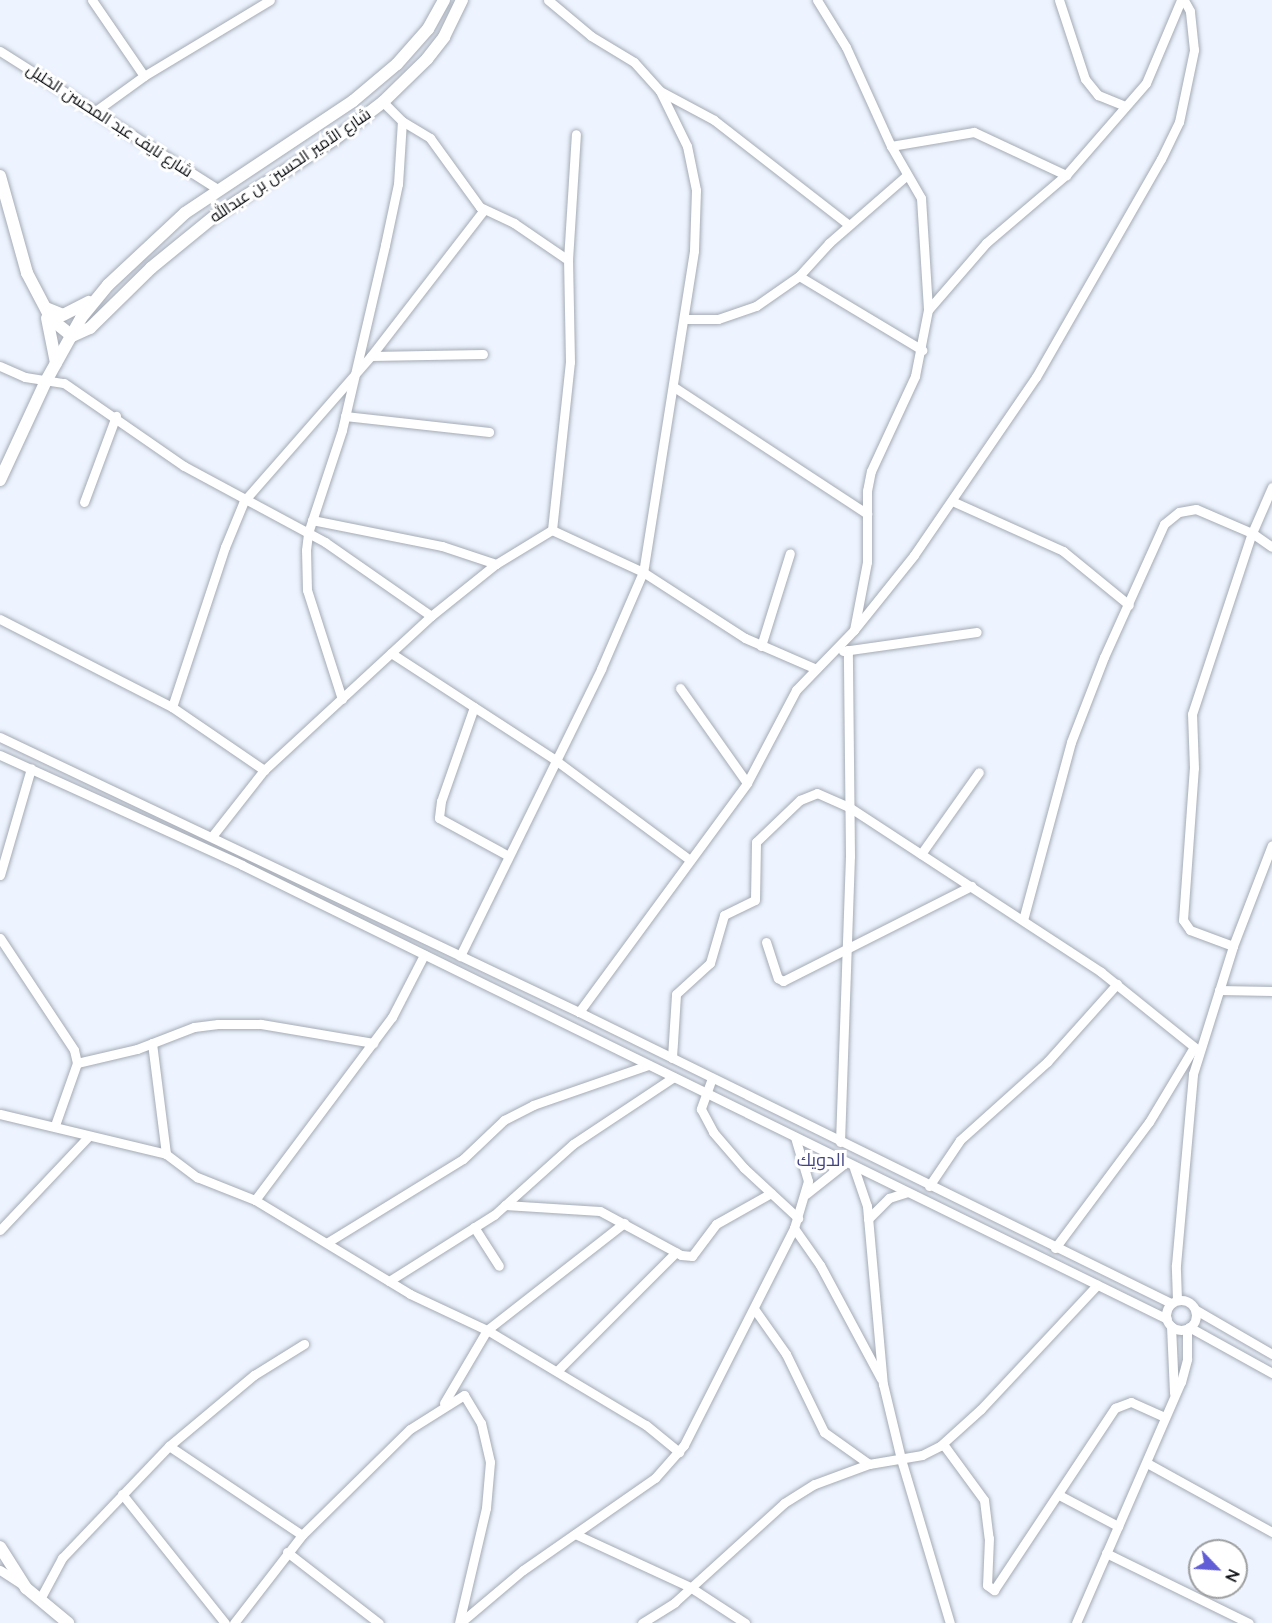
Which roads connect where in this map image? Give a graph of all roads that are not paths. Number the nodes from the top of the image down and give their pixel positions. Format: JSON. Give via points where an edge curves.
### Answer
{"nodes":[{"id":1,"x":92,"y":0,"type":"edge"},
{"id":2,"x":270,"y":0,"type":"edge"},
{"id":3,"x":444,"y":0,"type":"edge"},
{"id":4,"x":462,"y":0,"type":"edge"},
{"id":5,"x":548,"y":0,"type":"edge"},
{"id":6,"x":817,"y":0,"type":"edge"},
{"id":7,"x":1059,"y":0,"type":"edge"},
{"id":8,"x":1183,"y":0,"type":"edge"},
{"id":9,"x":0,"y":51,"type":"edge"},
{"id":10,"x":144,"y":76,"type":"junction"},
{"id":11,"x":660,"y":91,"type":"junction"},
{"id":12,"x":383,"y":102,"type":"junction"},
{"id":13,"x":1125,"y":106,"type":"junction"},
{"id":14,"x":97,"y":111,"type":"junction"},
{"id":15,"x":402,"y":121,"type":"junction"},
{"id":16,"x":576,"y":134,"type":"dead end"},
{"id":17,"x":891,"y":146,"type":"junction"},
{"id":18,"x":907,"y":175,"type":"junction"},
{"id":19,"x":1066,"y":175,"type":"junction"},
{"id":20,"x":0,"y":176,"type":"edge"},
{"id":21,"x":219,"y":190,"type":"junction"},
{"id":22,"x":484,"y":210,"type":"junction"},
{"id":23,"x":849,"y":225,"type":"junction"},
{"id":24,"x":568,"y":260,"type":"junction"},
{"id":25,"x":798,"y":276,"type":"junction"},
{"id":26,"x":108,"y":285,"type":"junction"},
{"id":27,"x":43,"y":306,"type":"junction"},
{"id":28,"x":928,"y":310,"type":"junction"},
{"id":29,"x":684,"y":319,"type":"junction"},
{"id":30,"x":72,"y":336,"type":"junction"},
{"id":31,"x":922,"y":350,"type":"junction"},
{"id":32,"x":483,"y":354,"type":"dead end"},
{"id":33,"x":371,"y":356,"type":"junction"},
{"id":34,"x":56,"y":364,"type":"junction"},
{"id":35,"x":0,"y":366,"type":"edge"},
{"id":36,"x":354,"y":374,"type":"junction"},
{"id":37,"x":46,"y":381,"type":"junction"},
{"id":38,"x":674,"y":387,"type":"junction"},
{"id":39,"x":116,"y":416,"type":"junction"},
{"id":40,"x":345,"y":416,"type":"junction"},
{"id":41,"x":489,"y":432,"type":"dead end"},
{"id":42,"x":0,"y":480,"type":"edge"},
{"id":43,"x":1272,"y":487,"type":"edge"},
{"id":44,"x":244,"y":501,"type":"junction"},
{"id":45,"x":952,"y":501,"type":"junction"},
{"id":46,"x":84,"y":502,"type":"dead end"},
{"id":47,"x":867,"y":514,"type":"junction"},
{"id":48,"x":312,"y":520,"type":"junction"},
{"id":49,"x":552,"y":530,"type":"junction"},
{"id":50,"x":308,"y":533,"type":"junction"},
{"id":51,"x":1252,"y":533,"type":"junction"},
{"id":52,"x":1272,"y":547,"type":"edge"},
{"id":53,"x":790,"y":553,"type":"dead end"},
{"id":54,"x":496,"y":564,"type":"junction"},
{"id":55,"x":643,"y":572,"type":"junction"},
{"id":56,"x":1129,"y":605,"type":"junction"},
{"id":57,"x":431,"y":616,"type":"junction"},
{"id":58,"x":0,"y":619,"type":"edge"},
{"id":59,"x":854,"y":630,"type":"junction"},
{"id":60,"x":977,"y":632,"type":"dead end"},
{"id":61,"x":761,"y":646,"type":"junction"},
{"id":62,"x":848,"y":650,"type":"junction"},
{"id":63,"x":831,"y":652,"type":"junction"},
{"id":64,"x":392,"y":653,"type":"junction"},
{"id":65,"x":814,"y":668,"type":"junction"},
{"id":66,"x":680,"y":688,"type":"dead end"},
{"id":67,"x":342,"y":699,"type":"junction"},
{"id":68,"x":172,"y":707,"type":"junction"},
{"id":69,"x":474,"y":707,"type":"junction"},
{"id":70,"x":0,"y":736,"type":"edge"},
{"id":71,"x":0,"y":755,"type":"edge"},
{"id":72,"x":554,"y":759,"type":"junction"},
{"id":73,"x":31,"y":768,"type":"junction"},
{"id":74,"x":264,"y":770,"type":"junction"},
{"id":75,"x":979,"y":772,"type":"dead end"},
{"id":76,"x":747,"y":783,"type":"junction"},
{"id":77,"x":849,"y":807,"type":"junction"},
{"id":78,"x":213,"y":835,"type":"junction"},
{"id":79,"x":1272,"y":844,"type":"edge"},
{"id":80,"x":248,"y":853,"type":"junction"},
{"id":81,"x":921,"y":854,"type":"junction"},
{"id":82,"x":507,"y":855,"type":"junction"},
{"id":83,"x":690,"y":860,"type":"junction"},
{"id":84,"x":242,"y":865,"type":"junction"},
{"id":85,"x":0,"y":875,"type":"edge"},
{"id":86,"x":971,"y":886,"type":"junction"},
{"id":87,"x":1023,"y":920,"type":"junction"},
{"id":88,"x":0,"y":938,"type":"edge"},
{"id":89,"x":766,"y":942,"type":"dead end"},
{"id":90,"x":1233,"y":946,"type":"junction"},
{"id":91,"x":845,"y":952,"type":"junction"},
{"id":92,"x":424,"y":955,"type":"junction"},
{"id":93,"x":460,"y":956,"type":"junction"},
{"id":94,"x":1117,"y":984,"type":"junction"},
{"id":95,"x":1219,"y":990,"type":"junction"},
{"id":96,"x":1272,"y":991,"type":"edge"},
{"id":97,"x":579,"y":1012,"type":"junction"},
{"id":98,"x":152,"y":1043,"type":"junction"},
{"id":99,"x":373,"y":1043,"type":"junction"},
{"id":100,"x":1196,"y":1048,"type":"junction"},
{"id":101,"x":672,"y":1058,"type":"junction"},
{"id":102,"x":78,"y":1063,"type":"junction"},
{"id":103,"x":648,"y":1065,"type":"junction"},
{"id":104,"x":674,"y":1077,"type":"junction"},
{"id":105,"x":712,"y":1078,"type":"junction"},
{"id":106,"x":705,"y":1093,"type":"junction"},
{"id":107,"x":0,"y":1114,"type":"edge"},
{"id":108,"x":55,"y":1125,"type":"junction"},
{"id":109,"x":89,"y":1136,"type":"junction"},
{"id":110,"x":795,"y":1137,"type":"junction"},
{"id":111,"x":840,"y":1142,"type":"junction"},
{"id":112,"x":166,"y":1154,"type":"junction"},
{"id":113,"x":850,"y":1166,"type":"junction"},
{"id":114,"x":929,"y":1186,"type":"junction"},
{"id":115,"x":907,"y":1192,"type":"junction"},
{"id":116,"x":771,"y":1193,"type":"junction"},
{"id":117,"x":806,"y":1194,"type":"junction"},
{"id":118,"x":949,"y":1196,"type":"junction"},
{"id":119,"x":255,"y":1200,"type":"junction"},
{"id":120,"x":505,"y":1205,"type":"junction"},
{"id":121,"x":942,"y":1208,"type":"junction"},
{"id":122,"x":868,"y":1219,"type":"junction"},
{"id":123,"x":624,"y":1223,"type":"junction"},
{"id":124,"x":796,"y":1223,"type":"junction"},
{"id":125,"x":474,"y":1227,"type":"junction"},
{"id":126,"x":0,"y":1230,"type":"edge"},
{"id":127,"x":328,"y":1242,"type":"junction"},
{"id":128,"x":1055,"y":1248,"type":"junction"},
{"id":129,"x":676,"y":1252,"type":"junction"},
{"id":130,"x":499,"y":1266,"type":"dead end"},
{"id":131,"x":389,"y":1281,"type":"junction"},
{"id":132,"x":1097,"y":1285,"type":"junction"},
{"id":133,"x":1174,"y":1302,"type":"junction"},
{"id":134,"x":755,"y":1310,"type":"junction"},
{"id":135,"x":1196,"y":1310,"type":"junction"},
{"id":136,"x":1169,"y":1322,"type":"junction"},
{"id":137,"x":1188,"y":1328,"type":"junction"},
{"id":138,"x":487,"y":1330,"type":"junction"},
{"id":139,"x":304,"y":1344,"type":"dead end"},
{"id":140,"x":1272,"y":1354,"type":"edge"},
{"id":141,"x":557,"y":1371,"type":"junction"},
{"id":142,"x":1272,"y":1372,"type":"edge"},
{"id":143,"x":883,"y":1384,"type":"junction"},
{"id":144,"x":1174,"y":1393,"type":"junction"},
{"id":145,"x":442,"y":1406,"type":"junction"},
{"id":146,"x":1165,"y":1417,"type":"junction"},
{"id":147,"x":943,"y":1444,"type":"junction"},
{"id":148,"x":169,"y":1446,"type":"junction"},
{"id":149,"x":679,"y":1452,"type":"junction"},
{"id":150,"x":901,"y":1459,"type":"junction"},
{"id":151,"x":1147,"y":1462,"type":"junction"},
{"id":152,"x":869,"y":1464,"type":"junction"},
{"id":153,"x":122,"y":1494,"type":"junction"},
{"id":154,"x":1059,"y":1495,"type":"junction"},
{"id":155,"x":1118,"y":1527,"type":"junction"},
{"id":156,"x":1272,"y":1532,"type":"edge"},
{"id":157,"x":575,"y":1534,"type":"junction"},
{"id":158,"x":302,"y":1535,"type":"junction"},
{"id":159,"x":0,"y":1547,"type":"edge"},
{"id":160,"x":287,"y":1552,"type":"junction"},
{"id":161,"x":1106,"y":1552,"type":"junction"},
{"id":162,"x":0,"y":1570,"type":"edge"},
{"id":163,"x":690,"y":1587,"type":"junction"},
{"id":164,"x":26,"y":1588,"type":"junction"},
{"id":165,"x":40,"y":1599,"type":"junction"},
{"id":166,"x":68,"y":1623,"type":"edge"},
{"id":167,"x":225,"y":1623,"type":"edge"},
{"id":168,"x":234,"y":1623,"type":"edge"},
{"id":169,"x":379,"y":1623,"type":"edge"},
{"id":170,"x":459,"y":1623,"type":"edge"},
{"id":171,"x":642,"y":1623,"type":"edge"},
{"id":172,"x":745,"y":1623,"type":"edge"},
{"id":173,"x":950,"y":1623,"type":"edge"},
{"id":174,"x":1076,"y":1623,"type":"edge"},
{"id":175,"x":1249,"y":1623,"type":"edge"}],
"edges":[{"from":1,"to":10,"type":"street"},
{"from":2,"to":10,"type":"street"},
{"from":3,"to":21,"type":"street","name":"شارع الأمير الحسين بن عبدالله","via":[[428,29],[397,64],[353,101]]},
{"from":4,"to":12,"type":"street","name":"شارع الأمير الحسين بن عبدالله","via":[[444,37],[427,59]]},
{"from":5,"to":11,"type":"street","via":[[591,36],[634,62]]},
{"from":6,"to":17,"type":"street","via":[[846,47]]},
{"from":7,"to":13,"type":"street","via":[[1085,79],[1098,94]]},
{"from":8,"to":13,"type":"street","via":[[1146,83]]},
{"from":8,"to":45,"type":"street","via":[[1190,11],[1194,50],[1179,122],[1056,347]]},
{"from":9,"to":14,"type":"street","name":"شارع نايف عبد المحسن الخليل"},
{"from":10,"to":14,"type":"street"},
{"from":11,"to":23,"type":"street","via":[[714,120]]},
{"from":11,"to":29,"type":"street","via":[[687,146],[699,206]]},
{"from":12,"to":15,"type":"street"},
{"from":12,"to":30,"type":"street","name":"شارع الأمير الحسين بن عبدالله","via":[[334,139],[244,194],[158,262],[90,328]]},
{"from":13,"to":19,"type":"street"},
{"from":14,"to":21,"type":"street","name":"شارع نايف عبد المحسن الخليل"},
{"from":15,"to":22,"type":"street","via":[[430,138]]},
{"from":15,"to":36,"type":"street","via":[[396,194]]},
{"from":16,"to":24,"type":"street"},
{"from":17,"to":18,"type":"street"},
{"from":17,"to":19,"type":"street","via":[[974,132]]},
{"from":18,"to":23,"type":"street"},
{"from":18,"to":28,"type":"street","via":[[922,206]]},
{"from":19,"to":28,"type":"street","via":[[986,243]]},
{"from":20,"to":27,"type":"street","via":[[27,273]]},
{"from":21,"to":26,"type":"street","name":"شارع الأمير الحسين بن عبدالله","via":[[158,236]]},
{"from":22,"to":24,"type":"street","via":[[514,223]]},
{"from":22,"to":33,"type":"street"},
{"from":23,"to":25,"type":"street"},
{"from":24,"to":49,"type":"street","via":[[570,362]]},
{"from":25,"to":29,"type":"street","via":[[756,306],[733,316]]},
{"from":25,"to":31,"type":"street"},
{"from":26,"to":27,"type":"street","via":[[71,313],[57,315]]},
{"from":26,"to":30,"type":"street","name":"شارع الأمير الحسين بن عبدالله","via":[[81,318]]},
{"from":27,"to":30,"type":"street","via":[[51,319]]},
{"from":27,"to":34,"type":"street","via":[[52,332]]},
{"from":28,"to":31,"type":"street"},
{"from":29,"to":38,"type":"street"},
{"from":30,"to":34,"type":"street","name":"شارع الأمير الحسين بن عبدالله"},
{"from":31,"to":47,"type":"street","via":[[907,395],[871,471]]},
{"from":32,"to":33,"type":"street"},
{"from":33,"to":36,"type":"street"},
{"from":34,"to":37,"type":"street","name":"شارع الأمير الحسين بن عبدالله"},
{"from":35,"to":37,"type":"street"},
{"from":36,"to":40,"type":"street"},
{"from":36,"to":44,"type":"street"},
{"from":37,"to":39,"type":"street","via":[[64,383]]},
{"from":37,"to":42,"type":"street","name":"شارع الأمير الحسين بن عبدالله"},
{"from":38,"to":47,"type":"street"},
{"from":38,"to":55,"type":"street"},
{"from":39,"to":44,"type":"street","via":[[184,466]]},
{"from":39,"to":46,"type":"street"},
{"from":40,"to":41,"type":"street"},
{"from":40,"to":48,"type":"street"},
{"from":43,"to":51,"type":"street"},
{"from":44,"to":50,"type":"street"},
{"from":44,"to":68,"type":"street"},
{"from":45,"to":56,"type":"street","via":[[1063,551]]},
{"from":45,"to":59,"type":"street","via":[[870,614]]},
{"from":47,"to":59,"type":"street","via":[[867,562]]},
{"from":48,"to":50,"type":"street"},
{"from":48,"to":54,"type":"street","via":[[432,544]]},
{"from":49,"to":54,"type":"street"},
{"from":49,"to":55,"type":"street"},
{"from":50,"to":57,"type":"street"},
{"from":50,"to":67,"type":"street","via":[[307,590]]},
{"from":51,"to":52,"type":"street"},
{"from":51,"to":56,"type":"street","via":[[1196,509],[1169,517]]},
{"from":51,"to":90,"type":"street","via":[[1192,714],[1194,768],[1184,920],[1190,930]]},
{"from":53,"to":61,"type":"street"},
{"from":54,"to":57,"type":"street"},
{"from":55,"to":61,"type":"street"},
{"from":55,"to":72,"type":"street","via":[[601,669]]},
{"from":56,"to":87,"type":"street","via":[[1104,657],[1065,760]]},
{"from":57,"to":64,"type":"street"},
{"from":58,"to":68,"type":"street"},
{"from":59,"to":63,"type":"street"},
{"from":60,"to":62,"type":"street"},
{"from":61,"to":65,"type":"street"},
{"from":62,"to":63,"type":"street"},
{"from":62,"to":77,"type":"street"},
{"from":63,"to":65,"type":"street"},
{"from":64,"to":67,"type":"street"},
{"from":64,"to":69,"type":"street"},
{"from":65,"to":76,"type":"street","via":[[787,703]]},
{"from":66,"to":76,"type":"street"},
{"from":67,"to":74,"type":"street"},
{"from":68,"to":74,"type":"street"},
{"from":69,"to":72,"type":"street"},
{"from":69,"to":82,"type":"street","via":[[441,801],[439,818]]},
{"from":70,"to":78,"type":"street"},
{"from":71,"to":73,"type":"street"},
{"from":72,"to":82,"type":"street"},
{"from":72,"to":83,"type":"street"},
{"from":73,"to":84,"type":"street"},
{"from":73,"to":85,"type":"street"},
{"from":74,"to":78,"type":"street"},
{"from":75,"to":81,"type":"street"},
{"from":76,"to":83,"type":"street"},
{"from":77,"to":81,"type":"street"},
{"from":77,"to":91,"type":"street"},
{"from":77,"to":101,"type":"street","via":[[823,794],[808,794],[756,842],[755,900],[724,915],[710,963],[675,994]]},
{"from":78,"to":80,"type":"street"},
{"from":79,"to":90,"type":"street"},
{"from":80,"to":84,"type":"street"},
{"from":80,"to":93,"type":"street"},
{"from":81,"to":86,"type":"street"},
{"from":82,"to":93,"type":"street"},
{"from":83,"to":97,"type":"street"},
{"from":84,"to":92,"type":"street"},
{"from":86,"to":87,"type":"street"},
{"from":86,"to":91,"type":"street"},
{"from":87,"to":94,"type":"street"},
{"from":88,"to":102,"type":"street","via":[[71,1041]]},
{"from":89,"to":91,"type":"street","via":[[778,978],[783,981]]},
{"from":90,"to":95,"type":"street"},
{"from":91,"to":111,"type":"street"},
{"from":92,"to":99,"type":"street","via":[[392,1017]]},
{"from":92,"to":103,"type":"street"},
{"from":93,"to":97,"type":"street"},
{"from":94,"to":100,"type":"street"},
{"from":94,"to":114,"type":"street","via":[[1047,1062],[960,1140]]},
{"from":95,"to":96,"type":"street"},
{"from":95,"to":100,"type":"street"},
{"from":97,"to":101,"type":"street"},
{"from":98,"to":99,"type":"street","via":[[194,1027],[239,1024],[311,1031]]},
{"from":98,"to":102,"type":"street"},
{"from":98,"to":112,"type":"street"},
{"from":99,"to":119,"type":"street"},
{"from":100,"to":128,"type":"street","via":[[1149,1122]]},
{"from":100,"to":133,"type":"street"},
{"from":101,"to":105,"type":"street"},
{"from":102,"to":108,"type":"street"},
{"from":103,"to":104,"type":"street"},
{"from":103,"to":127,"type":"street","via":[[533,1105],[504,1120],[463,1159]]},
{"from":104,"to":106,"type":"street"},
{"from":104,"to":120,"type":"street","via":[[573,1144]]},
{"from":105,"to":106,"type":"street"},
{"from":105,"to":111,"type":"street"},
{"from":106,"to":110,"type":"street"},
{"from":106,"to":116,"type":"street","via":[[702,1112],[714,1132]]},
{"from":107,"to":108,"type":"street"},
{"from":108,"to":109,"type":"street"},
{"from":109,"to":112,"type":"street"},
{"from":109,"to":126,"type":"street"},
{"from":110,"to":113,"type":"street"},
{"from":110,"to":117,"type":"street","via":[[807,1168]]},
{"from":111,"to":114,"type":"street"},
{"from":112,"to":119,"type":"street","via":[[197,1178]]},
{"from":113,"to":115,"type":"street"},
{"from":113,"to":117,"type":"street"},
{"from":113,"to":122,"type":"street","via":[[865,1193]]},
{"from":114,"to":118,"type":"street"},
{"from":115,"to":121,"type":"street"},
{"from":115,"to":122,"type":"street","via":[[889,1198]]},
{"from":116,"to":124,"type":"street"},
{"from":116,"to":129,"type":"street","via":[[716,1224],[694,1256]]},
{"from":117,"to":124,"type":"street"},
{"from":118,"to":121,"type":"street"},
{"from":118,"to":128,"type":"street"},
{"from":119,"to":127,"type":"street"},
{"from":120,"to":123,"type":"street","via":[[594,1210]]},
{"from":120,"to":125,"type":"street"},
{"from":121,"to":132,"type":"street"},
{"from":122,"to":143,"type":"street"},
{"from":123,"to":129,"type":"street"},
{"from":123,"to":138,"type":"street"},
{"from":124,"to":134,"type":"street"},
{"from":124,"to":143,"type":"street"},
{"from":125,"to":130,"type":"street"},
{"from":125,"to":131,"type":"street"},
{"from":127,"to":131,"type":"street"},
{"from":128,"to":133,"type":"street"},
{"from":129,"to":141,"type":"street"},
{"from":131,"to":138,"type":"street"},
{"from":132,"to":136,"type":"street"},
{"from":132,"to":147,"type":"street"},
{"from":133,"to":135,"type":"street","via":[[1189,1302]]},
{"from":133,"to":136,"type":"street"},
{"from":134,"to":149,"type":"street"},
{"from":134,"to":152,"type":"street","via":[[786,1354],[824,1432]]},
{"from":135,"to":137,"type":"street","via":[[1195,1320]]},
{"from":135,"to":140,"type":"street"},
{"from":136,"to":137,"type":"street"},
{"from":136,"to":144,"type":"street"},
{"from":137,"to":142,"type":"street"},
{"from":137,"to":144,"type":"street","via":[[1187,1359]]},
{"from":138,"to":141,"type":"street"},
{"from":138,"to":145,"type":"street"},
{"from":139,"to":148,"type":"street","via":[[254,1374]]},
{"from":141,"to":149,"type":"street","via":[[646,1425]]},
{"from":143,"to":150,"type":"street"},
{"from":144,"to":146,"type":"street"},
{"from":145,"to":158,"type":"street","via":[[410,1429]]},
{"from":145,"to":170,"type":"street","via":[[461,1395],[468,1396],[490,1452],[486,1508]]},
{"from":146,"to":151,"type":"street"},
{"from":146,"to":154,"type":"street","via":[[1131,1402],[1115,1408]]},
{"from":147,"to":150,"type":"street","via":[[922,1455]]},
{"from":147,"to":154,"type":"street","via":[[984,1500],[989,1539],[987,1585],[991,1590],[999,1585]]},
{"from":148,"to":153,"type":"street"},
{"from":148,"to":158,"type":"street"},
{"from":149,"to":157,"type":"street","via":[[655,1478]]},
{"from":150,"to":152,"type":"street"},
{"from":150,"to":173,"type":"street"},
{"from":151,"to":155,"type":"street"},
{"from":151,"to":156,"type":"street"},
{"from":152,"to":163,"type":"street","via":[[815,1484],[784,1503]]},
{"from":153,"to":165,"type":"street","via":[[62,1558]]},
{"from":153,"to":167,"type":"street"},
{"from":154,"to":155,"type":"street"},
{"from":155,"to":161,"type":"street"},
{"from":157,"to":163,"type":"street"},
{"from":157,"to":170,"type":"street","via":[[484,1599]]},
{"from":158,"to":160,"type":"street"},
{"from":159,"to":164,"type":"street"},
{"from":160,"to":168,"type":"street"},
{"from":160,"to":169,"type":"street"},
{"from":161,"to":174,"type":"street"},
{"from":161,"to":175,"type":"street"},
{"from":162,"to":164,"type":"street"},
{"from":163,"to":171,"type":"street"},
{"from":163,"to":172,"type":"street"},
{"from":164,"to":165,"type":"street"},
{"from":165,"to":166,"type":"street"}]}
